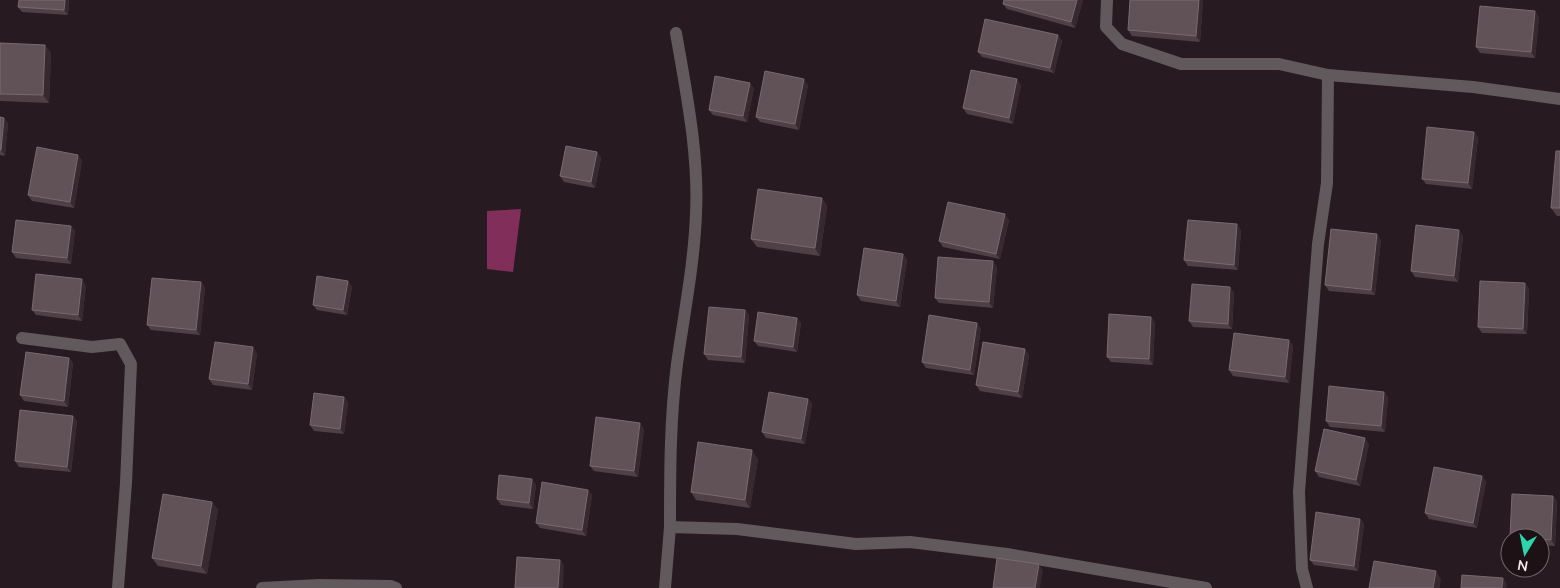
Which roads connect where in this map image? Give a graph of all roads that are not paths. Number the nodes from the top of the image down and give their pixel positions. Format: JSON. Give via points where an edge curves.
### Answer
{"nodes":[{"id":1,"x":1107,"y":0,"type":"edge"},
{"id":2,"x":676,"y":33,"type":"dead end"},
{"id":3,"x":1328,"y":76,"type":"junction"},
{"id":4,"x":1560,"y":99,"type":"edge"},
{"id":5,"x":22,"y":338,"type":"dead end"},
{"id":6,"x":670,"y":527,"type":"junction"},
{"id":7,"x":118,"y":588,"type":"edge"},
{"id":8,"x":262,"y":588,"type":"edge"},
{"id":9,"x":396,"y":588,"type":"edge"},
{"id":10,"x":665,"y":588,"type":"edge"},
{"id":11,"x":1206,"y":588,"type":"edge"},
{"id":12,"x":1307,"y":588,"type":"edge"}],
"edges":[{"from":1,"to":3,"type":"street","via":[[1106,27],[1122,44],[1181,64],[1279,64]]},
{"from":2,"to":6,"type":"street","via":[[694,152],[696,212],[689,295],[677,366],[670,458]]},
{"from":3,"to":4,"type":"street","via":[[1473,87]]},
{"from":3,"to":12,"type":"street","via":[[1327,183],[1318,244],[1299,492],[1302,569]]},
{"from":5,"to":7,"type":"street","via":[[92,347],[120,344],[130,364]]},
{"from":6,"to":10,"type":"street"},
{"from":6,"to":11,"type":"street","via":[[737,529],[856,544],[910,542],[1007,554]]},
{"from":8,"to":9,"type":"street","via":[[319,585]]}]}
